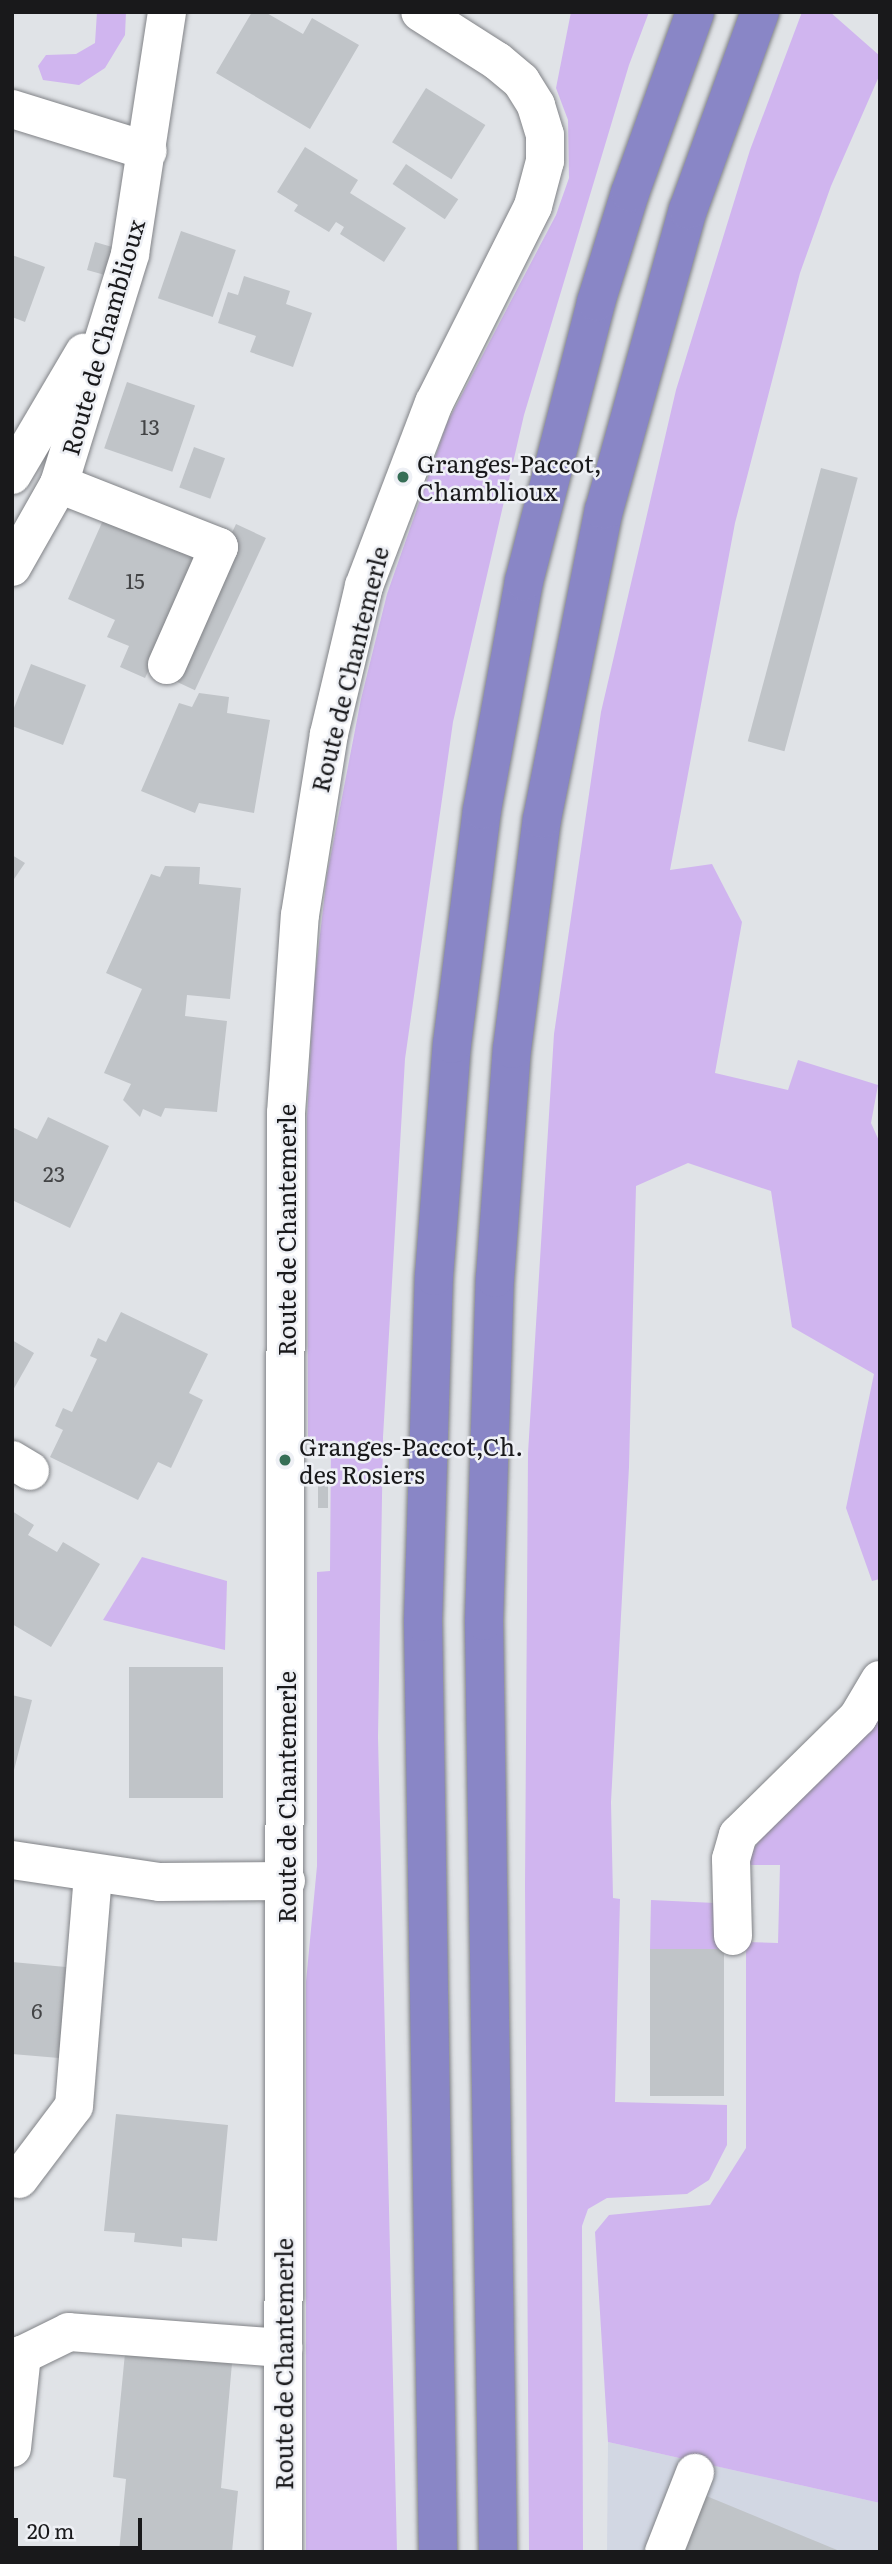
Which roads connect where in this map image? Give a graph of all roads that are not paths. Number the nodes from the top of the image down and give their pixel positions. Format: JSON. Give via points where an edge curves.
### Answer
{"nodes":[{"id":1,"x":167,"y":12,"type":"edge"},
{"id":2,"x":420,"y":12,"type":"edge"},
{"id":3,"x":695,"y":12,"type":"edge"},
{"id":4,"x":760,"y":12,"type":"edge"},
{"id":5,"x":12,"y":109,"type":"edge"},
{"id":6,"x":148,"y":151,"type":"junction"},
{"id":7,"x":119,"y":293,"type":"junction"},
{"id":8,"x":12,"y":475,"type":"edge"},
{"id":9,"x":60,"y":484,"type":"junction"},
{"id":10,"x":12,"y":567,"type":"edge"},
{"id":11,"x":167,"y":665,"type":"dead end"},
{"id":12,"x":880,"y":1680,"type":"edge"},
{"id":13,"x":12,"y":1860,"type":"edge"},
{"id":14,"x":93,"y":1875,"type":"junction"},
{"id":15,"x":286,"y":1881,"type":"junction"},
{"id":16,"x":733,"y":1936,"type":"dead end"},
{"id":17,"x":19,"y":2179,"type":"dead end"},
{"id":18,"x":283,"y":2348,"type":"junction"},
{"id":19,"x":12,"y":2448,"type":"edge"},
{"id":20,"x":695,"y":2473,"type":"dead end"},
{"id":21,"x":283,"y":2552,"type":"edge"},
{"id":22,"x":438,"y":2552,"type":"edge"},
{"id":23,"x":498,"y":2552,"type":"edge"},
{"id":24,"x":664,"y":2552,"type":"edge"}],
"edges":[{"from":1,"to":6,"type":"street","name":"Route de Chamblioux"},
{"from":2,"to":15,"type":"street","name":"Route de Chantemerle","via":[[521,81],[536,105],[545,135],[545,161],[533,206],[434,403],[381,536],[332,720],[308,857],[293,981],[286,1113]]},
{"from":3,"to":22,"type":"highway","via":[[629,192],[524,581],[482,810],[452,1044],[431,1340],[423,1622]]},
{"from":4,"to":23,"type":"highway","via":[[680,234],[598,534],[542,819],[512,1049],[494,1291],[484,1621]]},
{"from":5,"to":6,"type":"street"},
{"from":6,"to":7,"type":"street","name":"Route de Chamblioux"},
{"from":7,"to":8,"type":"street"},
{"from":7,"to":9,"type":"street","name":"Route de Chamblioux"},
{"from":9,"to":10,"type":"street","name":"Route de Chamblioux"},
{"from":9,"to":11,"type":"street","via":[[219,547]]},
{"from":12,"to":16,"type":"street","via":[[858,1717],[738,1835],[732,1859]]},
{"from":13,"to":14,"type":"street"},
{"from":14,"to":15,"type":"street","via":[[159,1882]]},
{"from":14,"to":17,"type":"street","via":[[74,2106]]},
{"from":15,"to":18,"type":"street","name":"Route de Chantemerle"},
{"from":18,"to":19,"type":"street","via":[[69,2332],[22,2355]]},
{"from":18,"to":21,"type":"street","name":"Route de Chantemerle"},
{"from":20,"to":24,"type":"street"}]}
